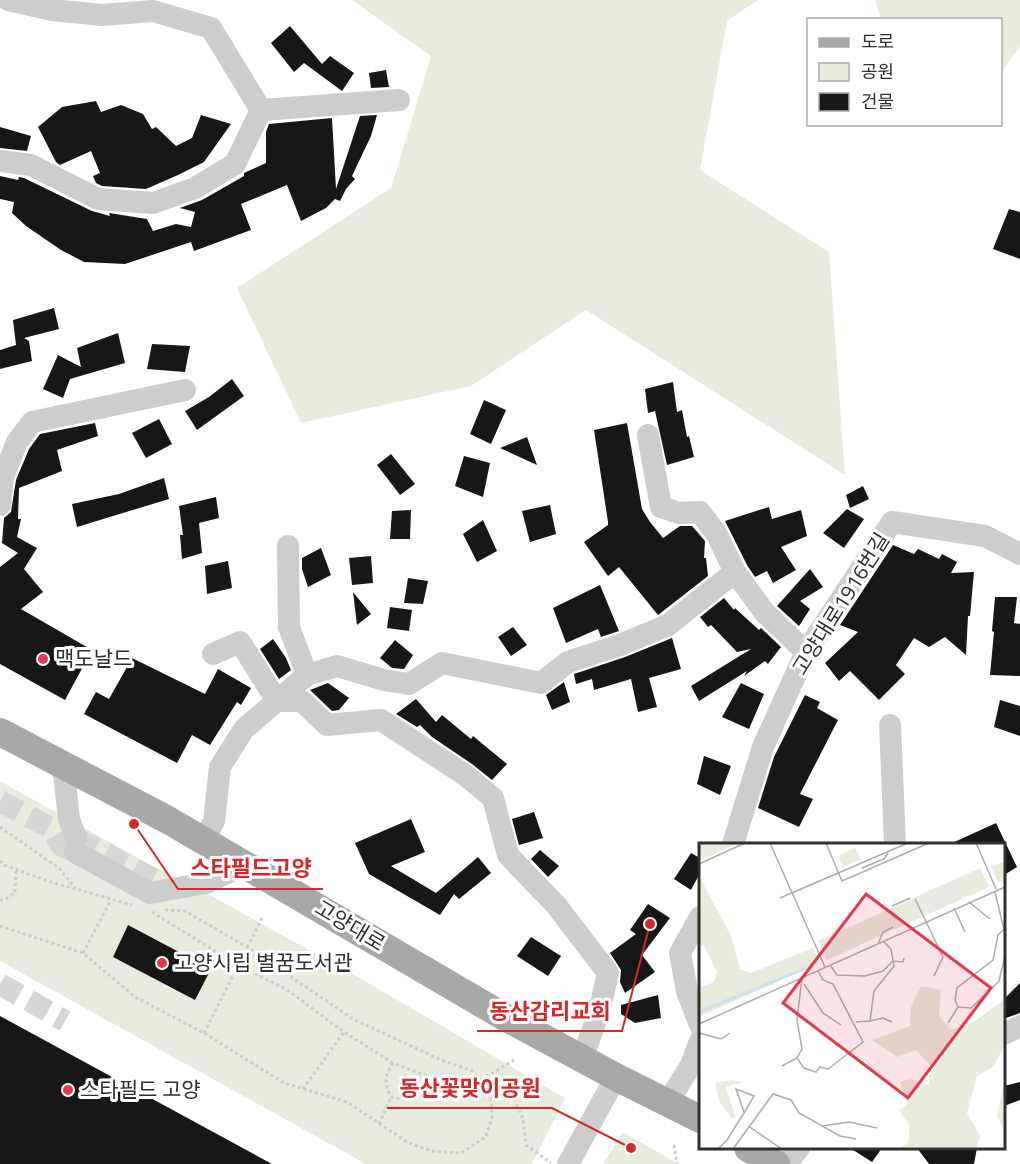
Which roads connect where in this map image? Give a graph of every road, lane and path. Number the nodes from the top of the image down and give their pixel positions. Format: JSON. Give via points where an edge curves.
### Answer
{"nodes":[{"id":1,"x":8,"y":0,"type":"edge"},
{"id":2,"x":399,"y":100,"type":"dead end"},
{"id":3,"x":261,"y":110,"type":"junction"},
{"id":4,"x":0,"y":161,"type":"edge"},
{"id":5,"x":185,"y":390,"type":"dead end"},
{"id":6,"x":648,"y":435,"type":"dead end"},
{"id":7,"x":0,"y":505,"type":"edge"},
{"id":8,"x":288,"y":546,"type":"dead end"},
{"id":9,"x":1020,"y":554,"type":"edge"},
{"id":10,"x":735,"y":572,"type":"junction"},
{"id":11,"x":806,"y":652,"type":"junction"},
{"id":12,"x":213,"y":654,"type":"dead end"},
{"id":13,"x":307,"y":675,"type":"junction"},
{"id":14,"x":277,"y":701,"type":"junction"},
{"id":15,"x":890,"y":725,"type":"dead end"},
{"id":16,"x":0,"y":732,"type":"edge"},
{"id":17,"x":63,"y":764,"type":"junction"},
{"id":18,"x":0,"y":828,"type":"edge"},
{"id":19,"x":204,"y":840,"type":"junction"},
{"id":20,"x":734,"y":843,"type":"edge"},
{"id":21,"x":895,"y":843,"type":"edge"},
{"id":22,"x":0,"y":861,"type":"edge"},
{"id":23,"x":246,"y":864,"type":"junction"},
{"id":24,"x":16,"y":869,"type":"junction"},
{"id":25,"x":76,"y":890,"type":"junction"},
{"id":26,"x":0,"y":900,"type":"edge"},
{"id":27,"x":111,"y":900,"type":"junction"},
{"id":28,"x":139,"y":907,"type":"dead end"},
{"id":29,"x":263,"y":916,"type":"dead end"},
{"id":30,"x":699,"y":919,"type":"edge"},
{"id":31,"x":0,"y":926,"type":"edge"},
{"id":32,"x":247,"y":947,"type":"junction"},
{"id":33,"x":83,"y":953,"type":"junction"},
{"id":34,"x":239,"y":966,"type":"junction"},
{"id":35,"x":699,"y":1022,"type":"edge"},
{"id":36,"x":1020,"y":1026,"type":"edge"},
{"id":37,"x":344,"y":1032,"type":"junction"},
{"id":38,"x":204,"y":1034,"type":"junction"},
{"id":39,"x":1005,"y":1034,"type":"edge"},
{"id":40,"x":699,"y":1044,"type":"edge"},
{"id":41,"x":582,"y":1059,"type":"junction"},
{"id":42,"x":514,"y":1060,"type":"dead end"},
{"id":43,"x":393,"y":1063,"type":"junction"},
{"id":44,"x":430,"y":1077,"type":"junction"},
{"id":45,"x":616,"y":1077,"type":"junction"},
{"id":46,"x":481,"y":1080,"type":"junction"},
{"id":47,"x":303,"y":1089,"type":"junction"},
{"id":48,"x":491,"y":1092,"type":"junction"},
{"id":49,"x":391,"y":1097,"type":"junction"},
{"id":50,"x":668,"y":1102,"type":"junction"},
{"id":51,"x":699,"y":1118,"type":"edge"},
{"id":52,"x":379,"y":1124,"type":"junction"},
{"id":53,"x":674,"y":1145,"type":"dead end"},
{"id":54,"x":750,"y":1149,"type":"edge"},
{"id":55,"x":798,"y":1149,"type":"edge"},
{"id":56,"x":571,"y":1159,"type":"edge"},
{"id":57,"x":553,"y":1164,"type":"edge"},
{"id":58,"x":677,"y":1164,"type":"edge"},
{"id":59,"x":776,"y":1164,"type":"edge"},
{"id":60,"x":786,"y":1164,"type":"edge"}],
"edges":[{"from":1,"to":3,"type":"street","via":[[102,15],[153,11],[211,28]]},
{"from":2,"to":3,"type":"street"},
{"from":3,"to":4,"type":"street","via":[[235,164],[195,188],[153,203],[98,199],[31,165]]},
{"from":5,"to":7,"type":"street","via":[[32,422],[17,442],[3,477]]},
{"from":6,"to":10,"type":"street","via":[[661,507],[679,513],[700,512],[716,533]]},
{"from":8,"to":13,"type":"street","via":[[289,627]]},
{"from":9,"to":11,"type":"street","name":"고양대로1916번길","via":[[985,536],[892,522]]},
{"from":10,"to":11,"type":"street","via":[[765,613]]},
{"from":10,"to":13,"type":"street","via":[[668,625],[568,662],[541,683],[442,663],[409,684],[337,666]]},
{"from":11,"to":20,"type":"street","name":"고양대로1916번길","via":[[763,747]]},
{"from":12,"to":14,"type":"street","via":[[240,642]]},
{"from":13,"to":14,"type":"street"},
{"from":14,"to":19,"type":"street","via":[[244,729],[220,767],[214,821]]},
{"from":14,"to":41,"type":"street","via":[[302,701],[327,725],[381,720],[493,798],[508,855],[556,905],[608,973]]},
{"from":15,"to":21,"type":"street"},
{"from":16,"to":17,"type":"main road","name":"고양대로"},
{"from":17,"to":19,"type":"main road","name":"고양대로"},
{"from":17,"to":23,"type":"street","via":[[75,845],[150,893],[207,883]]},
{"from":18,"to":25,"type":"path","via":[[60,869]]},
{"from":19,"to":23,"type":"main road","name":"고양대로"},
{"from":22,"to":24,"type":"path"},
{"from":23,"to":41,"type":"main road","name":"고양대로"},
{"from":24,"to":25,"type":"path"},
{"from":24,"to":26,"type":"path","via":[[15,893]]},
{"from":25,"to":27,"type":"path"},
{"from":27,"to":28,"type":"path"},
{"from":27,"to":33,"type":"path"},
{"from":29,"to":32,"type":"path"},
{"from":30,"to":35,"type":"street","via":[[680,953],[687,992]]},
{"from":31,"to":33,"type":"path"},
{"from":32,"to":34,"type":"path"},
{"from":32,"to":34,"type":"path","via":[[185,911],[149,909]]},
{"from":32,"to":46,"type":"path","via":[[353,1019],[473,1071]]},
{"from":33,"to":38,"type":"path","via":[[135,997]]},
{"from":34,"to":37,"type":"path","via":[[285,989]]},
{"from":34,"to":38,"type":"path"},
{"from":36,"to":39,"type":"street"},
{"from":37,"to":43,"type":"path"},
{"from":37,"to":47,"type":"path"},
{"from":38,"to":47,"type":"path","via":[[284,1083]]},
{"from":40,"to":50,"type":"street"},
{"from":41,"to":45,"type":"main road","name":"고양대로"},
{"from":42,"to":46,"type":"path"},
{"from":43,"to":44,"type":"path"},
{"from":43,"to":49,"type":"path","via":[[385,1074]]},
{"from":44,"to":48,"type":"path"},
{"from":44,"to":49,"type":"path","via":[[414,1098]]},
{"from":45,"to":50,"type":"main road","name":"고양대로"},
{"from":45,"to":56,"type":"street"},
{"from":46,"to":48,"type":"path"},
{"from":47,"to":52,"type":"path","via":[[347,1102]]},
{"from":48,"to":52,"type":"path","via":[[492,1117],[486,1137],[461,1153],[431,1151],[407,1142]]},
{"from":48,"to":57,"type":"path","via":[[511,1093],[523,1119],[526,1145]]},
{"from":49,"to":52,"type":"path"},
{"from":50,"to":51,"type":"main road","name":"고양대로"},
{"from":53,"to":58,"type":"path"},
{"from":54,"to":59,"type":"main road"},
{"from":55,"to":60,"type":"street"}]}
